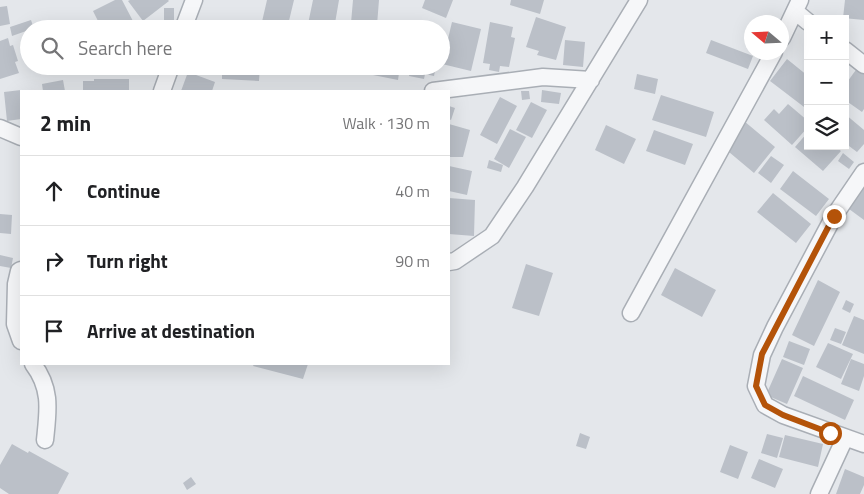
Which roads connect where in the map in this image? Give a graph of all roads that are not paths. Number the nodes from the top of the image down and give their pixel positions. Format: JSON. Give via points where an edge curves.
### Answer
{"nodes":[{"id":1,"x":194,"y":0,"type":"edge"},
{"id":2,"x":638,"y":0,"type":"edge"},
{"id":3,"x":801,"y":11,"type":"edge"},
{"id":4,"x":187,"y":20,"type":"edge"},
{"id":5,"x":789,"y":28,"type":"edge"},
{"id":6,"x":849,"y":53,"type":"edge"},
{"id":7,"x":770,"y":60,"type":"edge"},
{"id":8,"x":864,"y":65,"type":"edge"},
{"id":9,"x":168,"y":75,"type":"edge"},
{"id":10,"x":591,"y":80,"type":"junction"},
{"id":11,"x":162,"y":90,"type":"edge"},
{"id":12,"x":441,"y":90,"type":"edge"},
{"id":13,"x":0,"y":128,"type":"edge"},
{"id":14,"x":20,"y":137,"type":"edge"},
{"id":15,"x":864,"y":172,"type":"edge"},
{"id":16,"x":450,"y":262,"type":"edge"},
{"id":17,"x":20,"y":270,"type":"edge"},
{"id":18,"x":631,"y":313,"type":"dead end"},
{"id":19,"x":20,"y":338,"type":"edge"},
{"id":20,"x":34,"y":365,"type":"edge"},
{"id":21,"x":845,"y":438,"type":"junction"},
{"id":22,"x":45,"y":440,"type":"dead end"},
{"id":23,"x":864,"y":444,"type":"edge"},
{"id":24,"x":820,"y":494,"type":"edge"}],
"edges":[{"from":1,"to":4,"type":"street"},
{"from":2,"to":10,"type":"street"},
{"from":3,"to":5,"type":"street"},
{"from":6,"to":8,"type":"street"},
{"from":7,"to":18,"type":"street"},
{"from":9,"to":11,"type":"street"},
{"from":10,"to":12,"type":"street","via":[[543,78]]},
{"from":10,"to":16,"type":"street","via":[[492,236]]},
{"from":13,"to":14,"type":"street"},
{"from":15,"to":21,"type":"street","via":[[834,216],[762,354],[756,386],[765,405]]},
{"from":17,"to":19,"type":"street","via":[[16,284],[15,324]]},
{"from":20,"to":22,"type":"street","via":[[45,385],[49,406]]},
{"from":21,"to":23,"type":"street"},
{"from":21,"to":24,"type":"street"}]}
